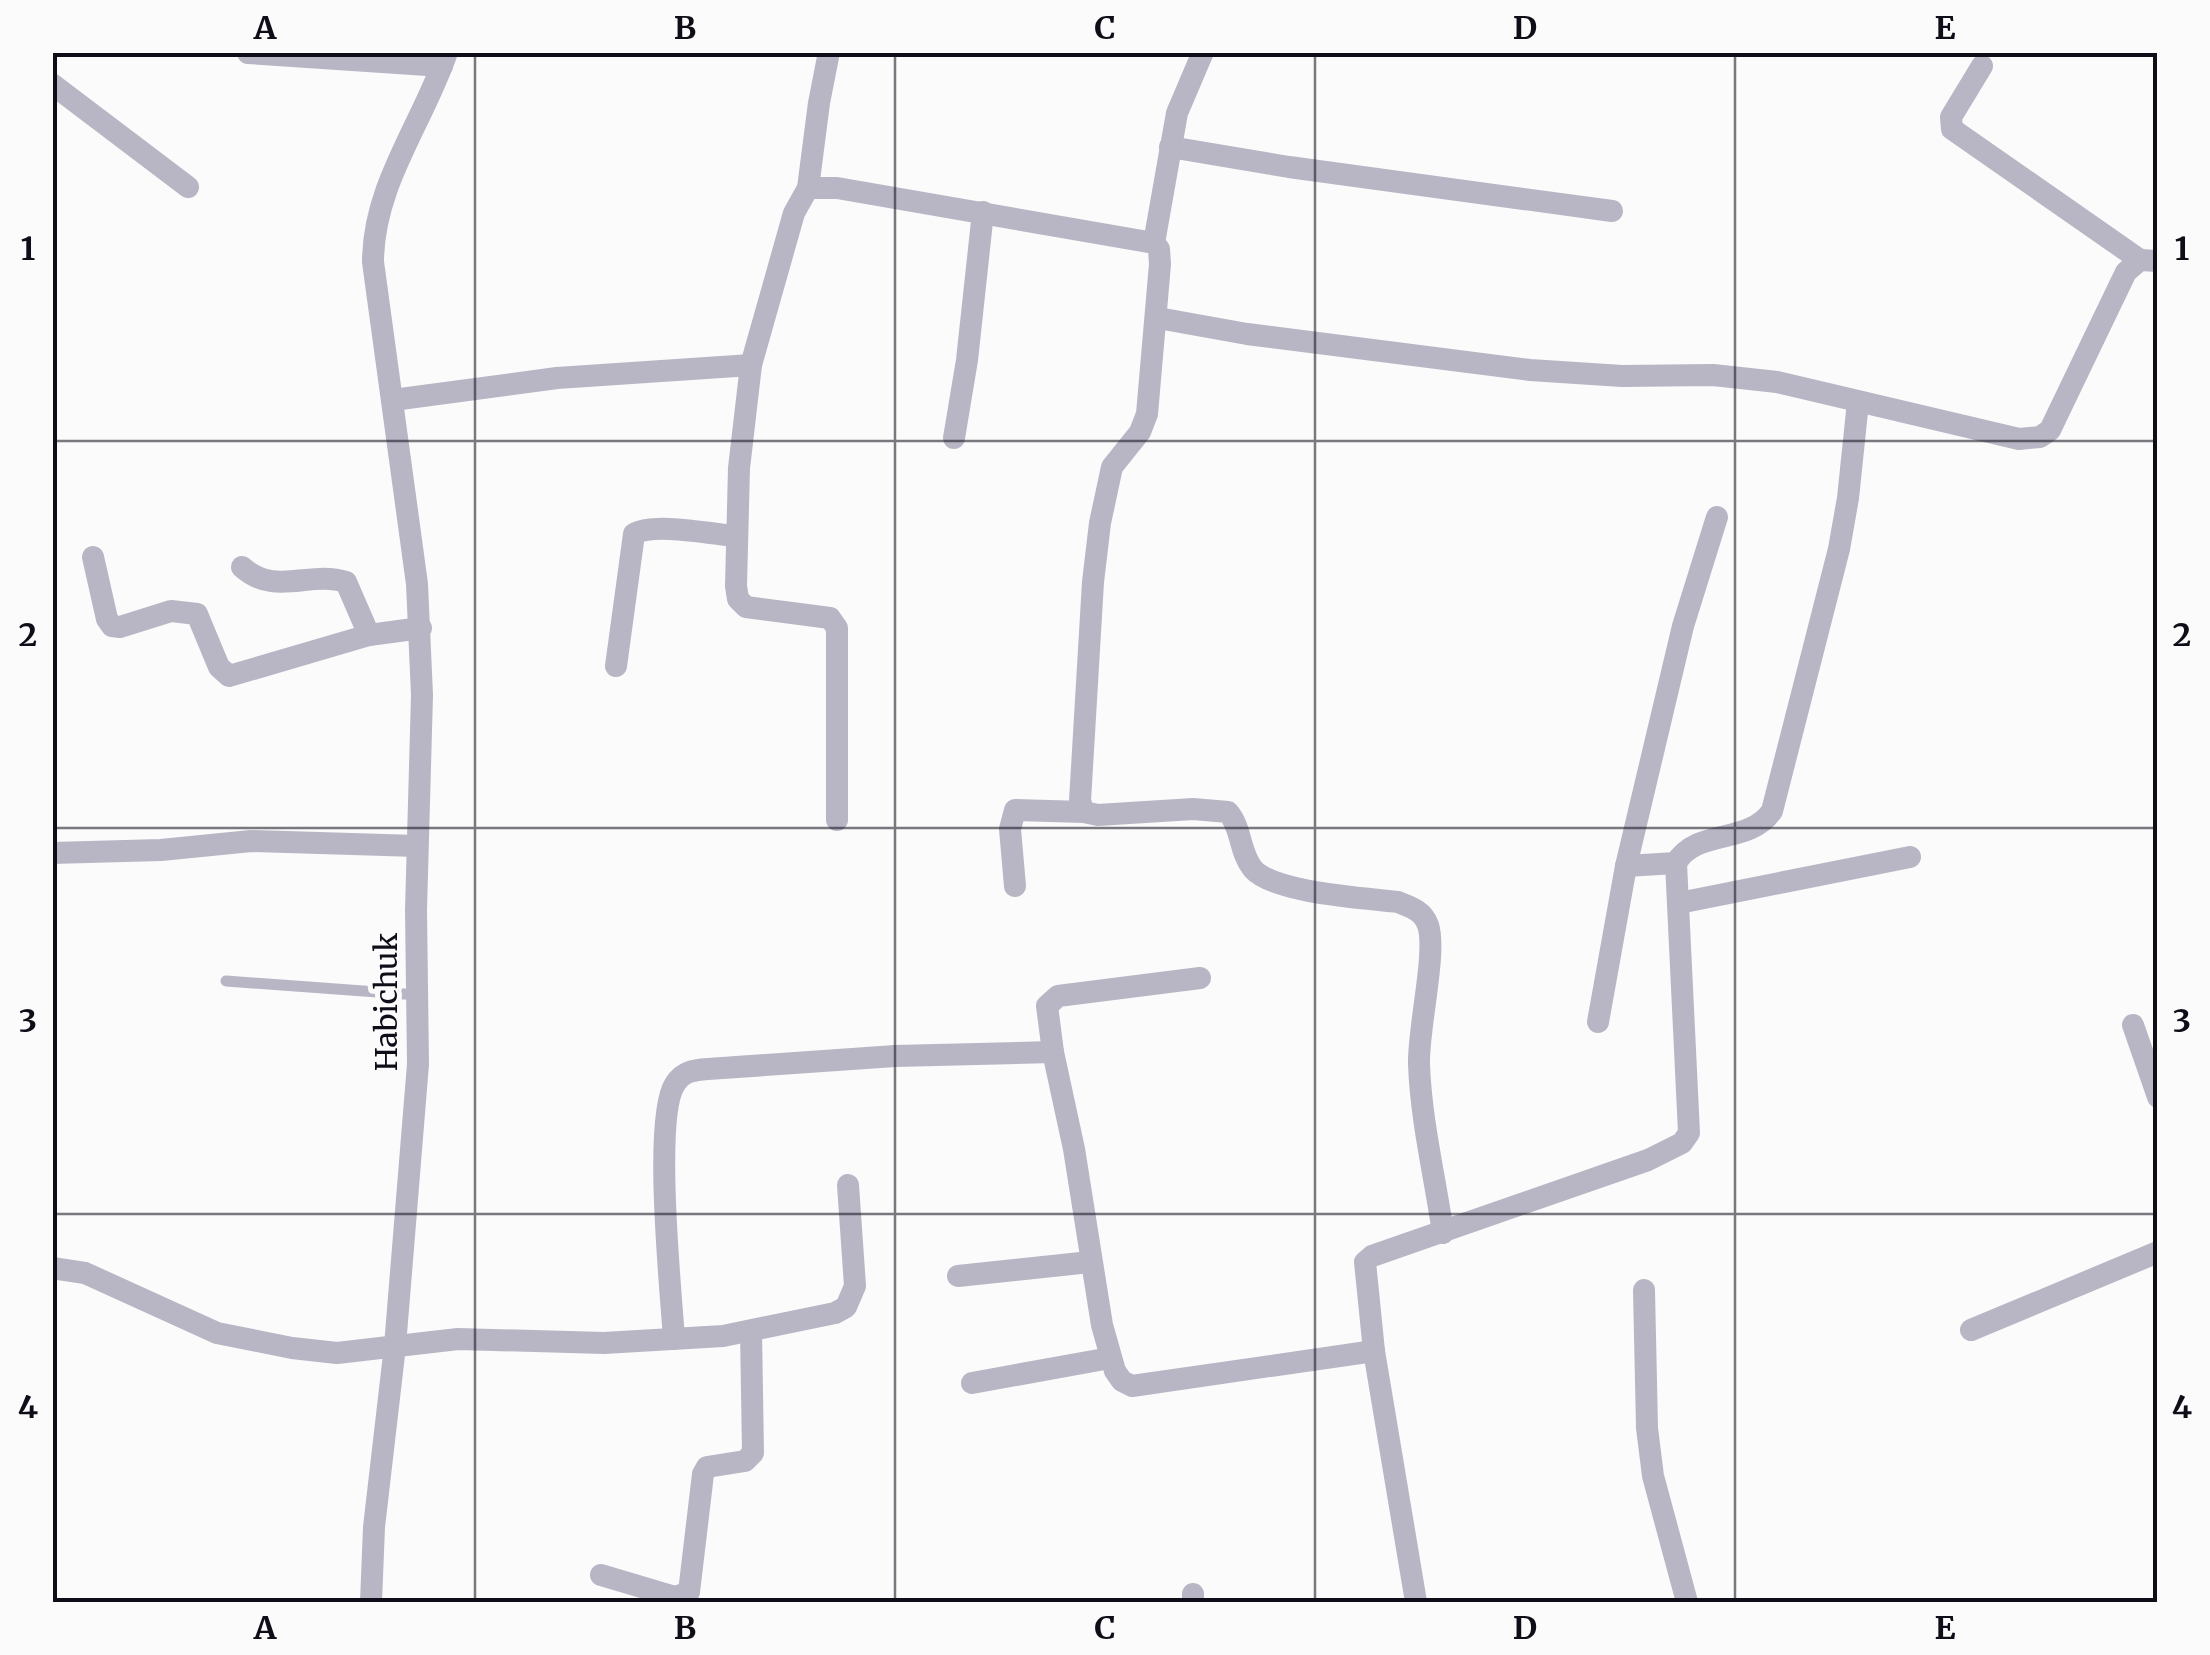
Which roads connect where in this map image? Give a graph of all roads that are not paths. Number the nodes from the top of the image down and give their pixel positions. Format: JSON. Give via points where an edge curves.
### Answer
{"nodes":[{"id":1,"x":829,"y":52,"type":"edge"},
{"id":2,"x":1203,"y":52,"type":"edge"},
{"id":3,"x":248,"y":53,"type":"edge"},
{"id":4,"x":445,"y":59,"type":"edge"},
{"id":5,"x":1982,"y":66,"type":"dead end"},
{"id":6,"x":52,"y":84,"type":"edge"},
{"id":7,"x":1170,"y":147,"type":"junction"},
{"id":8,"x":188,"y":186,"type":"dead end"},
{"id":9,"x":808,"y":188,"type":"junction"},
{"id":10,"x":1612,"y":211,"type":"dead end"},
{"id":11,"x":982,"y":212,"type":"junction"},
{"id":12,"x":1154,"y":243,"type":"junction"},
{"id":13,"x":2149,"y":260,"type":"edge"},
{"id":14,"x":1158,"y":318,"type":"junction"},
{"id":15,"x":751,"y":365,"type":"junction"},
{"id":16,"x":393,"y":400,"type":"junction"},
{"id":17,"x":1858,"y":402,"type":"junction"},
{"id":18,"x":954,"y":438,"type":"dead end"},
{"id":19,"x":1717,"y":517,"type":"dead end"},
{"id":20,"x":736,"y":536,"type":"junction"},
{"id":21,"x":93,"y":557,"type":"dead end"},
{"id":22,"x":242,"y":567,"type":"dead end"},
{"id":23,"x":421,"y":628,"type":"junction"},
{"id":24,"x":370,"y":635,"type":"junction"},
{"id":25,"x":616,"y":666,"type":"dead end"},
{"id":26,"x":1084,"y":812,"type":"junction"},
{"id":27,"x":838,"y":820,"type":"dead end"},
{"id":28,"x":418,"y":846,"type":"junction"},
{"id":29,"x":52,"y":853,"type":"edge"},
{"id":30,"x":1910,"y":857,"type":"dead end"},
{"id":31,"x":1676,"y":862,"type":"junction"},
{"id":32,"x":1626,"y":866,"type":"junction"},
{"id":33,"x":1016,"y":886,"type":"dead end"},
{"id":34,"x":1679,"y":903,"type":"junction"},
{"id":35,"x":1200,"y":978,"type":"dead end"},
{"id":36,"x":226,"y":981,"type":"dead end"},
{"id":37,"x":418,"y":996,"type":"junction"},
{"id":38,"x":1598,"y":1022,"type":"dead end"},
{"id":39,"x":2133,"y":1025,"type":"dead end"},
{"id":40,"x":1053,"y":1052,"type":"junction"},
{"id":41,"x":2158,"y":1097,"type":"edge"},
{"id":42,"x":848,"y":1184,"type":"dead end"},
{"id":43,"x":1443,"y":1234,"type":"junction"},
{"id":44,"x":2158,"y":1252,"type":"edge"},
{"id":45,"x":1090,"y":1262,"type":"junction"},
{"id":46,"x":52,"y":1268,"type":"edge"},
{"id":47,"x":958,"y":1276,"type":"dead end"},
{"id":48,"x":1644,"y":1290,"type":"dead end"},
{"id":49,"x":1971,"y":1330,"type":"dead end"},
{"id":50,"x":751,"y":1332,"type":"junction"},
{"id":51,"x":674,"y":1340,"type":"junction"},
{"id":52,"x":395,"y":1346,"type":"junction"},
{"id":53,"x":1374,"y":1351,"type":"junction"},
{"id":54,"x":1110,"y":1358,"type":"junction"},
{"id":55,"x":972,"y":1383,"type":"dead end"},
{"id":56,"x":601,"y":1575,"type":"dead end"},
{"id":57,"x":371,"y":1602,"type":"edge"},
{"id":58,"x":1416,"y":1602,"type":"edge"},
{"id":59,"x":1688,"y":1602,"type":"edge"}],
"edges":[{"from":1,"to":9,"type":"street"},
{"from":2,"to":7,"type":"street"},
{"from":3,"to":4,"type":"street"},
{"from":4,"to":16,"type":"street","name":"Habichuk","via":[[384,194],[373,236]]},
{"from":5,"to":13,"type":"street","via":[[1951,117],[1952,129]]},
{"from":6,"to":8,"type":"street"},
{"from":7,"to":10,"type":"street"},
{"from":7,"to":12,"type":"street"},
{"from":9,"to":11,"type":"street"},
{"from":9,"to":15,"type":"street","via":[[794,213]]},
{"from":11,"to":12,"type":"street"},
{"from":11,"to":18,"type":"street"},
{"from":12,"to":14,"type":"street"},
{"from":13,"to":17,"type":"street","via":[[2126,272],[2050,430],[2040,437],[2019,440]]},
{"from":14,"to":17,"type":"street","via":[[1530,370],[1778,382]]},
{"from":14,"to":26,"type":"street","via":[[1147,414],[1112,467],[1100,523],[1082,750]]},
{"from":15,"to":16,"type":"street","via":[[557,378]]},
{"from":15,"to":20,"type":"street"},
{"from":16,"to":23,"type":"street","name":"Habichuk"},
{"from":17,"to":31,"type":"street","via":[[1839,549],[1772,811],[1751,831],[1693,846]]},
{"from":19,"to":32,"type":"street","via":[[1683,626]]},
{"from":20,"to":25,"type":"street","via":[[654,529],[634,534]]},
{"from":20,"to":27,"type":"street","via":[[736,586],[746,607],[830,618],[836,628]]},
{"from":21,"to":24,"type":"street","via":[[112,626],[172,611],[198,614],[229,676]]},
{"from":22,"to":24,"type":"street","via":[[270,583],[346,582]]},
{"from":23,"to":24,"type":"street"},
{"from":23,"to":28,"type":"street","name":"Habichuk"},
{"from":26,"to":33,"type":"street","via":[[1015,810],[1010,829]]},
{"from":26,"to":43,"type":"street","via":[[1220,810],[1234,820],[1246,858],[1264,878],[1398,902],[1424,916],[1432,943],[1420,1087]]},
{"from":28,"to":29,"type":"street","via":[[251,841]]},
{"from":28,"to":37,"type":"street","name":"Habichuk"},
{"from":30,"to":34,"type":"street"},
{"from":31,"to":32,"type":"street"},
{"from":31,"to":34,"type":"street"},
{"from":32,"to":38,"type":"street"},
{"from":34,"to":43,"type":"street","via":[[1690,1115],[1682,1144]]},
{"from":35,"to":40,"type":"street","via":[[1051,1000]]},
{"from":36,"to":37,"type":"lane"},
{"from":37,"to":52,"type":"street","name":"Habichuk","via":[[411,1179]]},
{"from":39,"to":41,"type":"street"},
{"from":40,"to":45,"type":"street"},
{"from":40,"to":51,"type":"street","via":[[895,1056],[682,1075],[672,1088],[665,1141]]},
{"from":42,"to":50,"type":"street","via":[[852,1299],[836,1313]]},
{"from":43,"to":53,"type":"street","via":[[1366,1262]]},
{"from":44,"to":49,"type":"street"},
{"from":45,"to":47,"type":"street"},
{"from":45,"to":54,"type":"street"},
{"from":46,"to":52,"type":"street","via":[[86,1273],[192,1323],[247,1340],[337,1353]]},
{"from":48,"to":59,"type":"street","via":[[1653,1476]]},
{"from":50,"to":51,"type":"street"},
{"from":50,"to":56,"type":"street","via":[[754,1453],[703,1474],[689,1592],[675,1597]]},
{"from":51,"to":52,"type":"street","via":[[469,1338]]},
{"from":52,"to":57,"type":"street","name":"Habichuk"},
{"from":53,"to":54,"type":"street","via":[[1132,1386]]},
{"from":53,"to":58,"type":"street"},
{"from":54,"to":55,"type":"street"}]}
